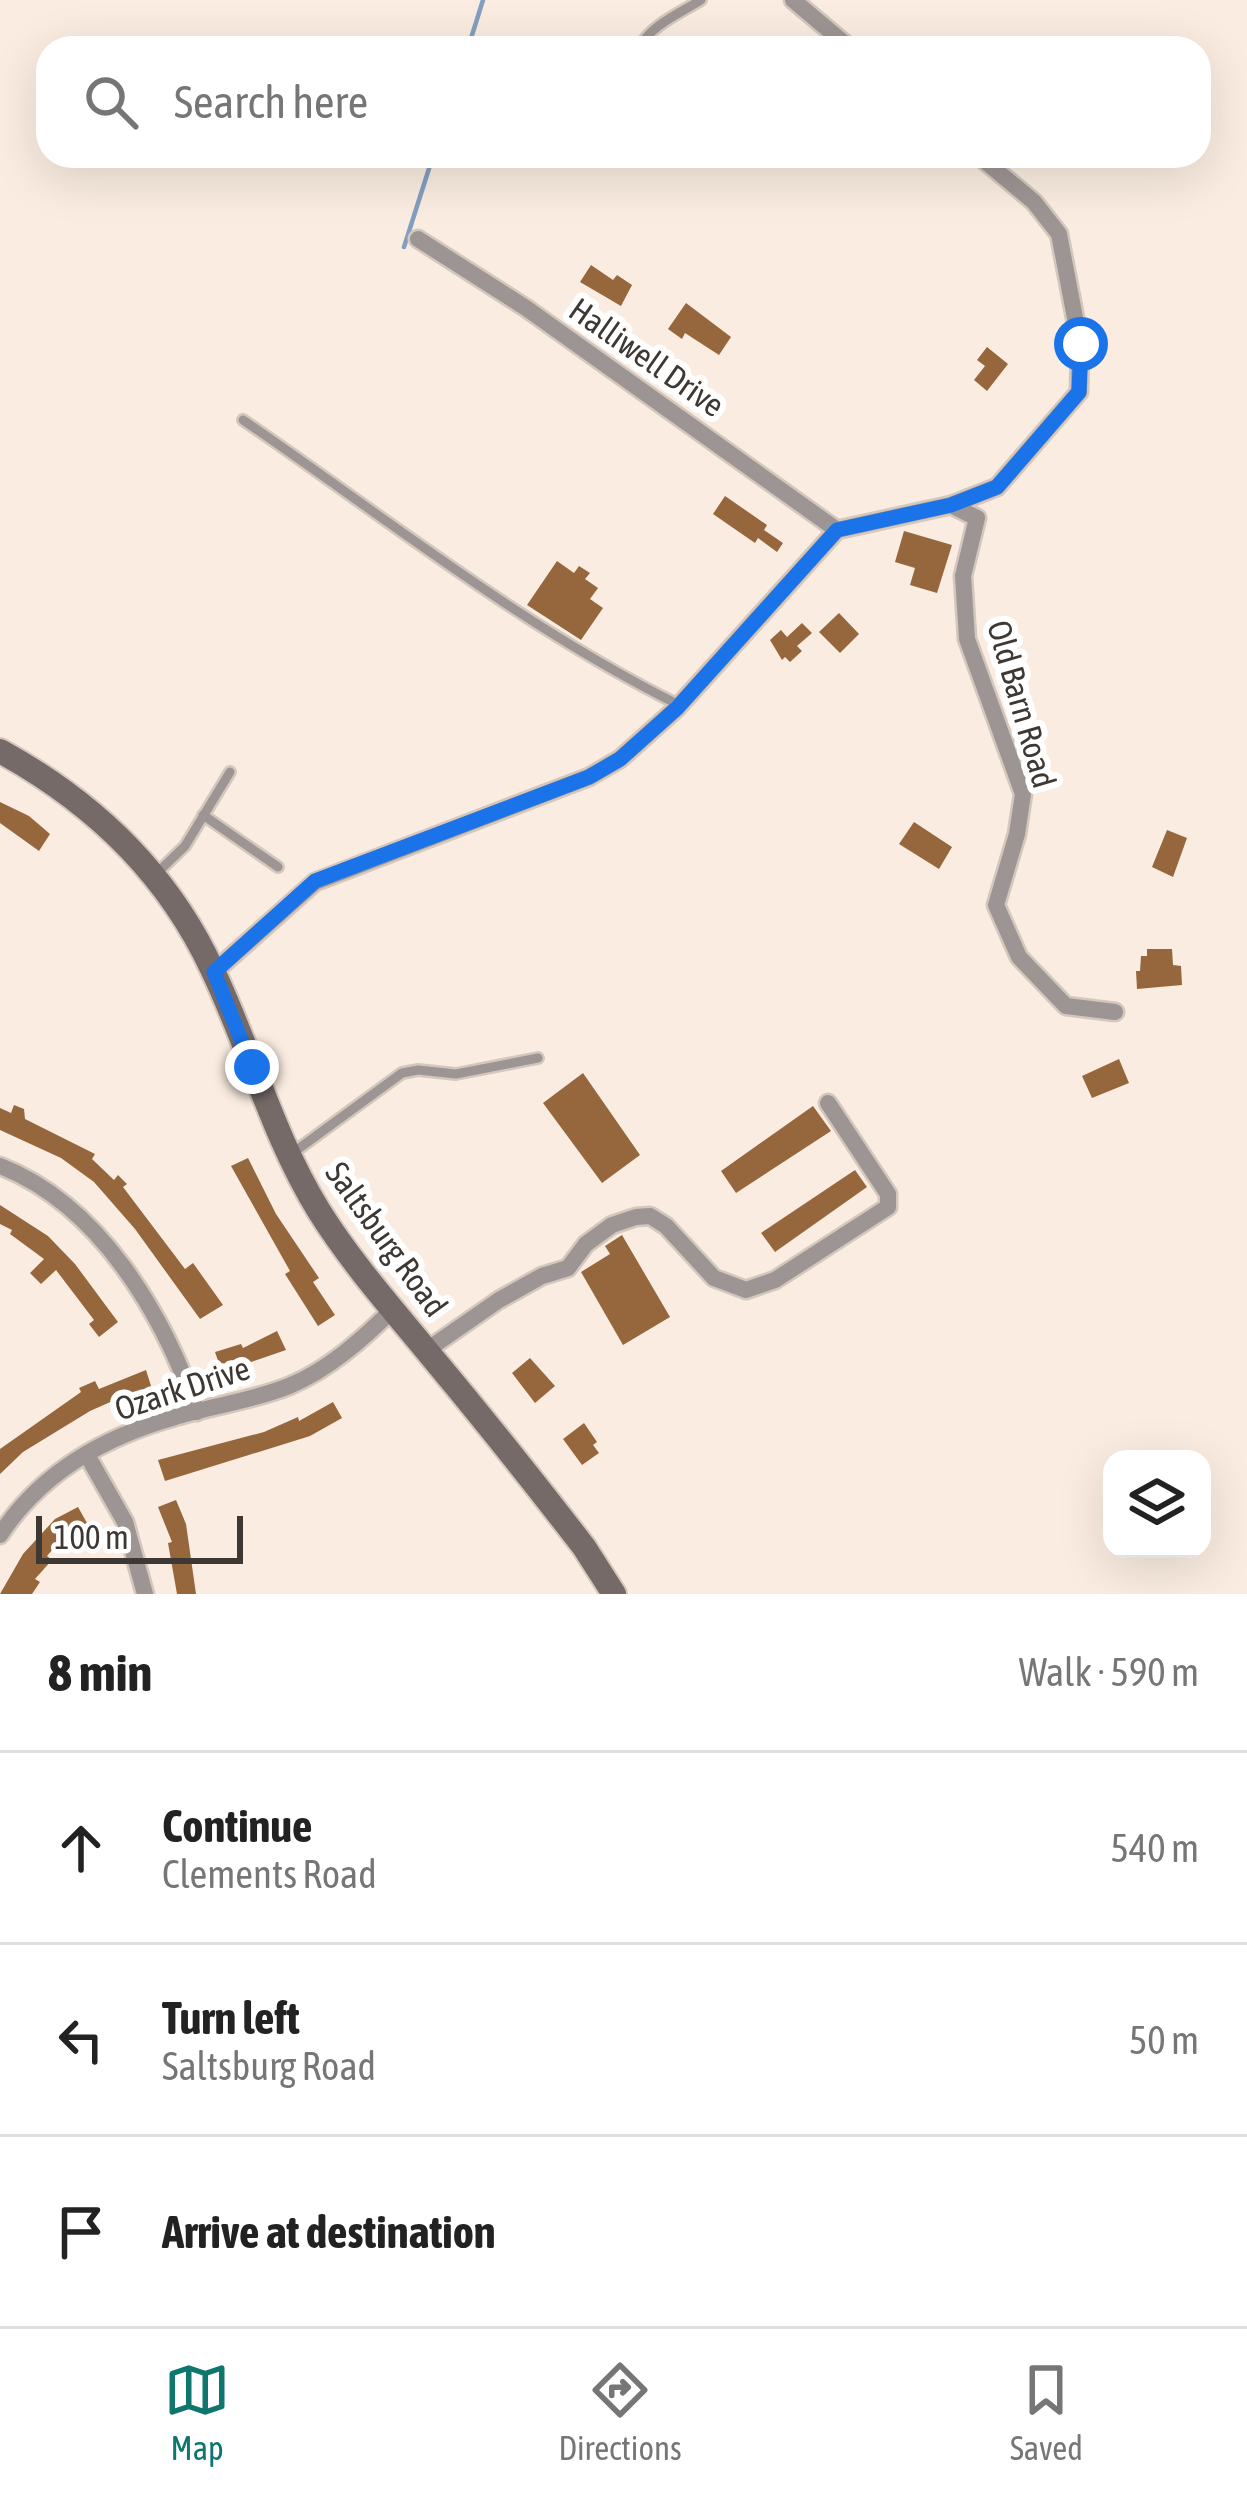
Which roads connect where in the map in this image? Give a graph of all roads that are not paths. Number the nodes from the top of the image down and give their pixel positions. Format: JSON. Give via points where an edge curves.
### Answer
{"nodes":[{"id":1,"x":701,"y":0,"type":"edge"},
{"id":2,"x":793,"y":0,"type":"edge"},
{"id":3,"x":646,"y":36,"type":"edge"},
{"id":4,"x":836,"y":36,"type":"edge"},
{"id":5,"x":993,"y":168,"type":"edge"},
{"id":6,"x":418,"y":239,"type":"dead end"},
{"id":7,"x":243,"y":420,"type":"dead end"},
{"id":8,"x":951,"y":505,"type":"junction"},
{"id":9,"x":837,"y":530,"type":"junction"},
{"id":10,"x":679,"y":705,"type":"junction"},
{"id":11,"x":0,"y":751,"type":"edge"},
{"id":12,"x":230,"y":772,"type":"dead end"},
{"id":13,"x":203,"y":815,"type":"junction"},
{"id":14,"x":278,"y":867,"type":"dead end"},
{"id":15,"x":155,"y":875,"type":"junction"},
{"id":16,"x":214,"y":972,"type":"junction"},
{"id":17,"x":1115,"y":1012,"type":"dead end"},
{"id":18,"x":538,"y":1058,"type":"dead end"},
{"id":19,"x":828,"y":1103,"type":"dead end"},
{"id":20,"x":290,"y":1155,"type":"junction"},
{"id":21,"x":0,"y":1166,"type":"edge"},
{"id":22,"x":393,"y":1309,"type":"junction"},
{"id":23,"x":427,"y":1350,"type":"junction"},
{"id":24,"x":197,"y":1412,"type":"junction"},
{"id":25,"x":88,"y":1455,"type":"junction"},
{"id":26,"x":0,"y":1535,"type":"edge"},
{"id":27,"x":145,"y":1594,"type":"edge"},
{"id":28,"x":614,"y":1594,"type":"edge"}],
"edges":[{"from":1,"to":3,"type":"lane"},
{"from":2,"to":4,"type":"street"},
{"from":5,"to":8,"type":"street","via":[[1059,235],[1081,344],[1079,392],[997,487]]},
{"from":6,"to":9,"type":"street","name":"Halliwell Drive"},
{"from":7,"to":10,"type":"lane","via":[[541,626]]},
{"from":8,"to":9,"type":"street"},
{"from":8,"to":17,"type":"street","name":"Old Barn Road","via":[[977,518],[963,576],[967,639],[1022,794],[996,905],[1019,957],[1066,1006]]},
{"from":9,"to":10,"type":"street"},
{"from":10,"to":16,"type":"street","via":[[589,777],[315,881]]},
{"from":11,"to":15,"type":"main road","name":"Saltsburg Road","via":[[91,811]]},
{"from":12,"to":13,"type":"lane"},
{"from":13,"to":14,"type":"lane"},
{"from":13,"to":15,"type":"lane"},
{"from":15,"to":16,"type":"main road","name":"Saltsburg Road"},
{"from":16,"to":20,"type":"main road","name":"Saltsburg Road"},
{"from":18,"to":20,"type":"lane","via":[[402,1073]]},
{"from":19,"to":23,"type":"street","via":[[888,1194],[888,1207],[775,1280],[746,1290],[714,1278],[666,1226],[636,1217],[599,1234],[568,1268],[499,1300]]},
{"from":20,"to":22,"type":"main road","name":"Saltsburg Road","via":[[320,1211]]},
{"from":21,"to":24,"type":"street","via":[[62,1203],[106,1248],[162,1325]]},
{"from":22,"to":23,"type":"main road","name":"Saltsburg Road"},
{"from":22,"to":24,"type":"street","name":"Ozark Drive","via":[[359,1342],[291,1385]]},
{"from":23,"to":28,"type":"main road","name":"Saltsburg Road"},
{"from":24,"to":25,"type":"street","name":"Ozark Drive","via":[[125,1433]]},
{"from":25,"to":26,"type":"street","name":"Ozark Drive","via":[[22,1502]]},
{"from":25,"to":27,"type":"street","via":[[125,1522]]}]}
